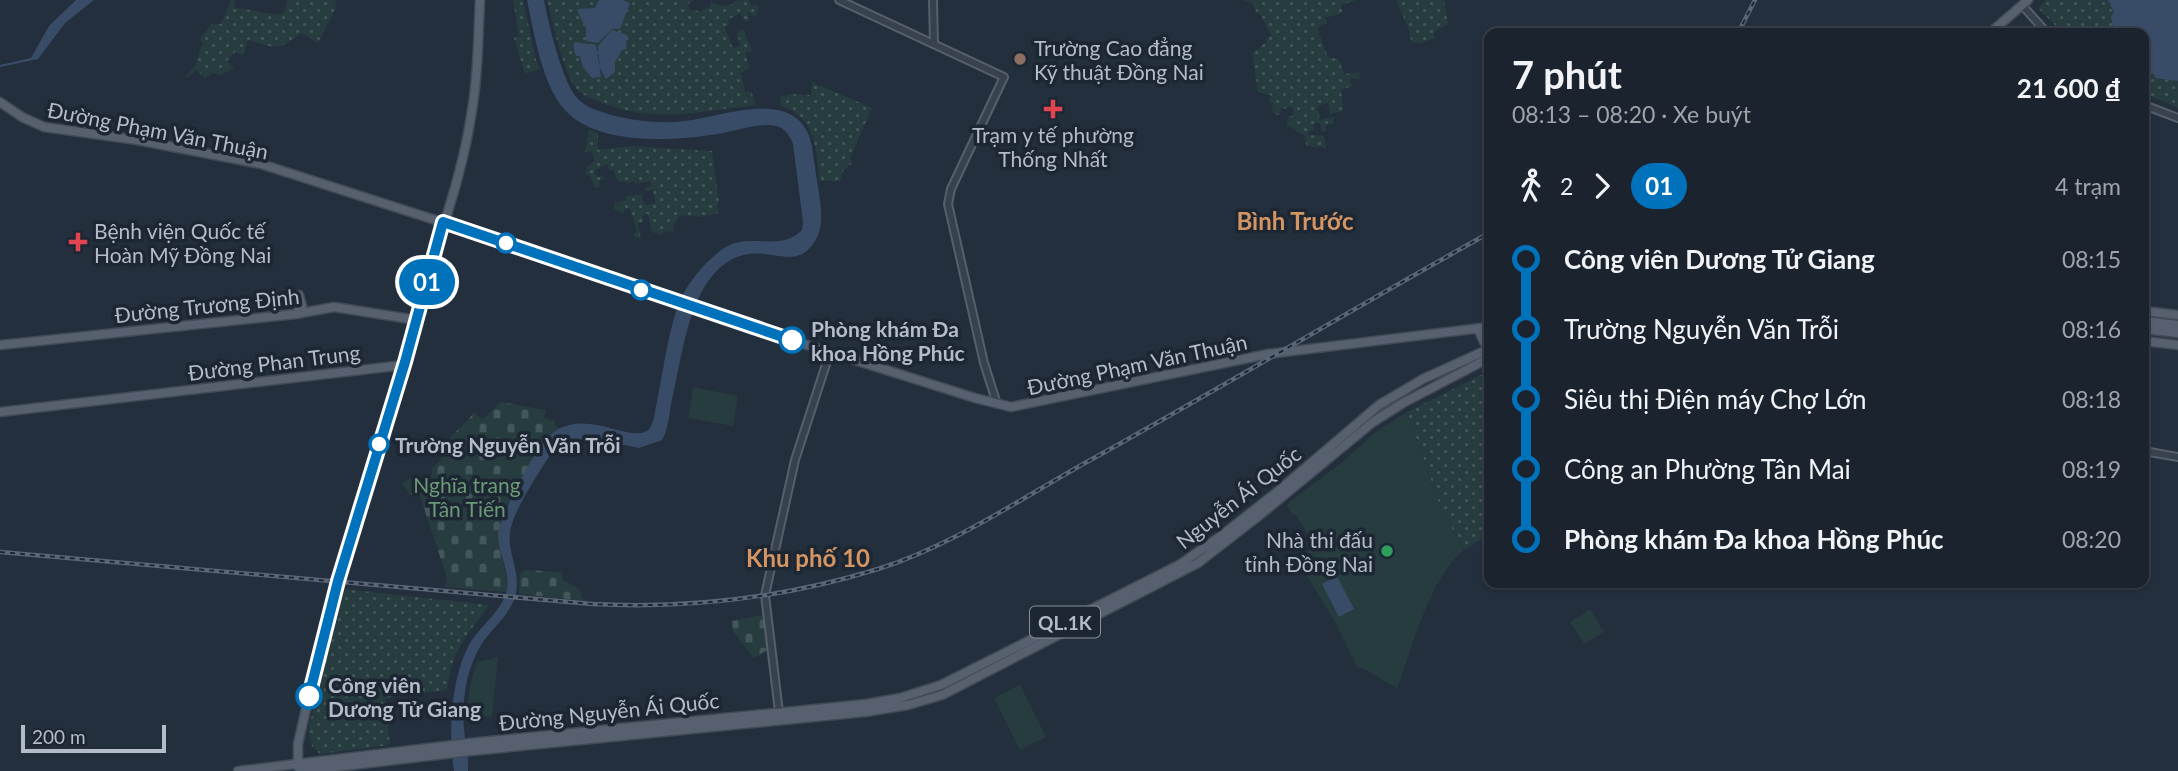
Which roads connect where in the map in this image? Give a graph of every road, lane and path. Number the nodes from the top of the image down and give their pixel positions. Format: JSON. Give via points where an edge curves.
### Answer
{"nodes":[{"id":1,"x":480,"y":0,"type":"edge"},
{"id":2,"x":839,"y":0,"type":"edge"},
{"id":3,"x":933,"y":0,"type":"edge"},
{"id":4,"x":2025,"y":3,"type":"edge"},
{"id":5,"x":1996,"y":28,"type":"edge"},
{"id":6,"x":2043,"y":28,"type":"edge"},
{"id":7,"x":934,"y":43,"type":"junction"},
{"id":8,"x":0,"y":102,"type":"edge"},
{"id":9,"x":2149,"y":107,"type":"edge"},
{"id":10,"x":2178,"y":118,"type":"edge"},
{"id":11,"x":443,"y":222,"type":"junction"},
{"id":12,"x":299,"y":295,"type":"dead end"},
{"id":13,"x":296,"y":314,"type":"junction"},
{"id":14,"x":2149,"y":314,"type":"edge"},
{"id":15,"x":417,"y":320,"type":"junction"},
{"id":16,"x":2149,"y":321,"type":"edge"},
{"id":17,"x":2170,"y":321,"type":"edge"},
{"id":18,"x":2178,"y":325,"type":"edge"},
{"id":19,"x":2149,"y":327,"type":"edge"},
{"id":20,"x":1484,"y":328,"type":"edge"},
{"id":21,"x":1478,"y":329,"type":"junction"},
{"id":22,"x":2178,"y":333,"type":"edge"},
{"id":23,"x":2149,"y":342,"type":"edge"},
{"id":24,"x":1484,"y":344,"type":"edge"},
{"id":25,"x":2164,"y":344,"type":"junction"},
{"id":26,"x":0,"y":345,"type":"edge"},
{"id":27,"x":2178,"y":345,"type":"edge"},
{"id":28,"x":830,"y":352,"type":"junction"},
{"id":29,"x":1484,"y":356,"type":"edge"},
{"id":30,"x":404,"y":365,"type":"junction"},
{"id":31,"x":997,"y":404,"type":"junction"},
{"id":32,"x":0,"y":412,"type":"edge"},
{"id":33,"x":2149,"y":452,"type":"edge"},
{"id":34,"x":2178,"y":457,"type":"edge"},
{"id":35,"x":940,"y":689,"type":"joint"},
{"id":36,"x":780,"y":716,"type":"junction"},
{"id":37,"x":300,"y":769,"type":"edge"},
{"id":38,"x":238,"y":771,"type":"edge"}],
"edges":[{"from":1,"to":11,"type":"main road","via":[[471,118]]},
{"from":2,"to":7,"type":"street"},
{"from":3,"to":7,"type":"street"},
{"from":4,"to":5,"type":"main road"},
{"from":4,"to":6,"type":"street"},
{"from":7,"to":31,"type":"street","via":[[1004,77],[948,204]]},
{"from":8,"to":11,"type":"main road","name":"Đường Phạm Văn Thuận","via":[[44,127],[236,158]]},
{"from":9,"to":10,"type":"street"},
{"from":11,"to":15,"type":"main road"},
{"from":11,"to":28,"type":"main road","name":"Đường Phạm Văn Thuận"},
{"from":12,"to":13,"type":"main road","via":[[302,306]]},
{"from":13,"to":15,"type":"main road","name":"Đường Trương Định","via":[[334,307]]},
{"from":13,"to":26,"type":"main road","name":"Đường Trương Định"},
{"from":14,"to":17,"type":"main road"},
{"from":15,"to":30,"type":"main road"},
{"from":16,"to":17,"type":"main road"},
{"from":17,"to":18,"type":"main road"},
{"from":17,"to":19,"type":"main road"},
{"from":17,"to":22,"type":"main road"},
{"from":17,"to":25,"type":"main road"},
{"from":20,"to":21,"type":"main road","name":"Đường Phạm Văn Thuận"},
{"from":21,"to":24,"type":"main road"},
{"from":21,"to":31,"type":"main road","name":"Đường Phạm Văn Thuận","via":[[1268,354],[1024,406]]},
{"from":23,"to":25,"type":"main road"},
{"from":25,"to":27,"type":"main road"},
{"from":28,"to":31,"type":"main road","name":"Đường Phạm Văn Thuận"},
{"from":28,"to":36,"type":"street","via":[[795,460],[765,595]]},
{"from":29,"to":35,"type":"main road","name":"Nguyễn Ái Quốc","number":"QL.1K","via":[[1391,397],[1232,538]]},
{"from":30,"to":32,"type":"main road","name":"Đường Phan Trung"},
{"from":30,"to":37,"type":"main road","via":[[338,581],[298,744]]},
{"from":33,"to":34,"type":"street"},
{"from":35,"to":36,"type":"main road","name":"Đường Nguyễn Ái Quốc","number":"QL.1K","via":[[885,710]]},
{"from":36,"to":37,"type":"main road","name":"Đường Nguyễn Ái Quốc","number":"QL.1K"},
{"from":37,"to":38,"type":"main road","name":"Đường Nguyễn Ái Quốc","number":"QL.1K"}]}
